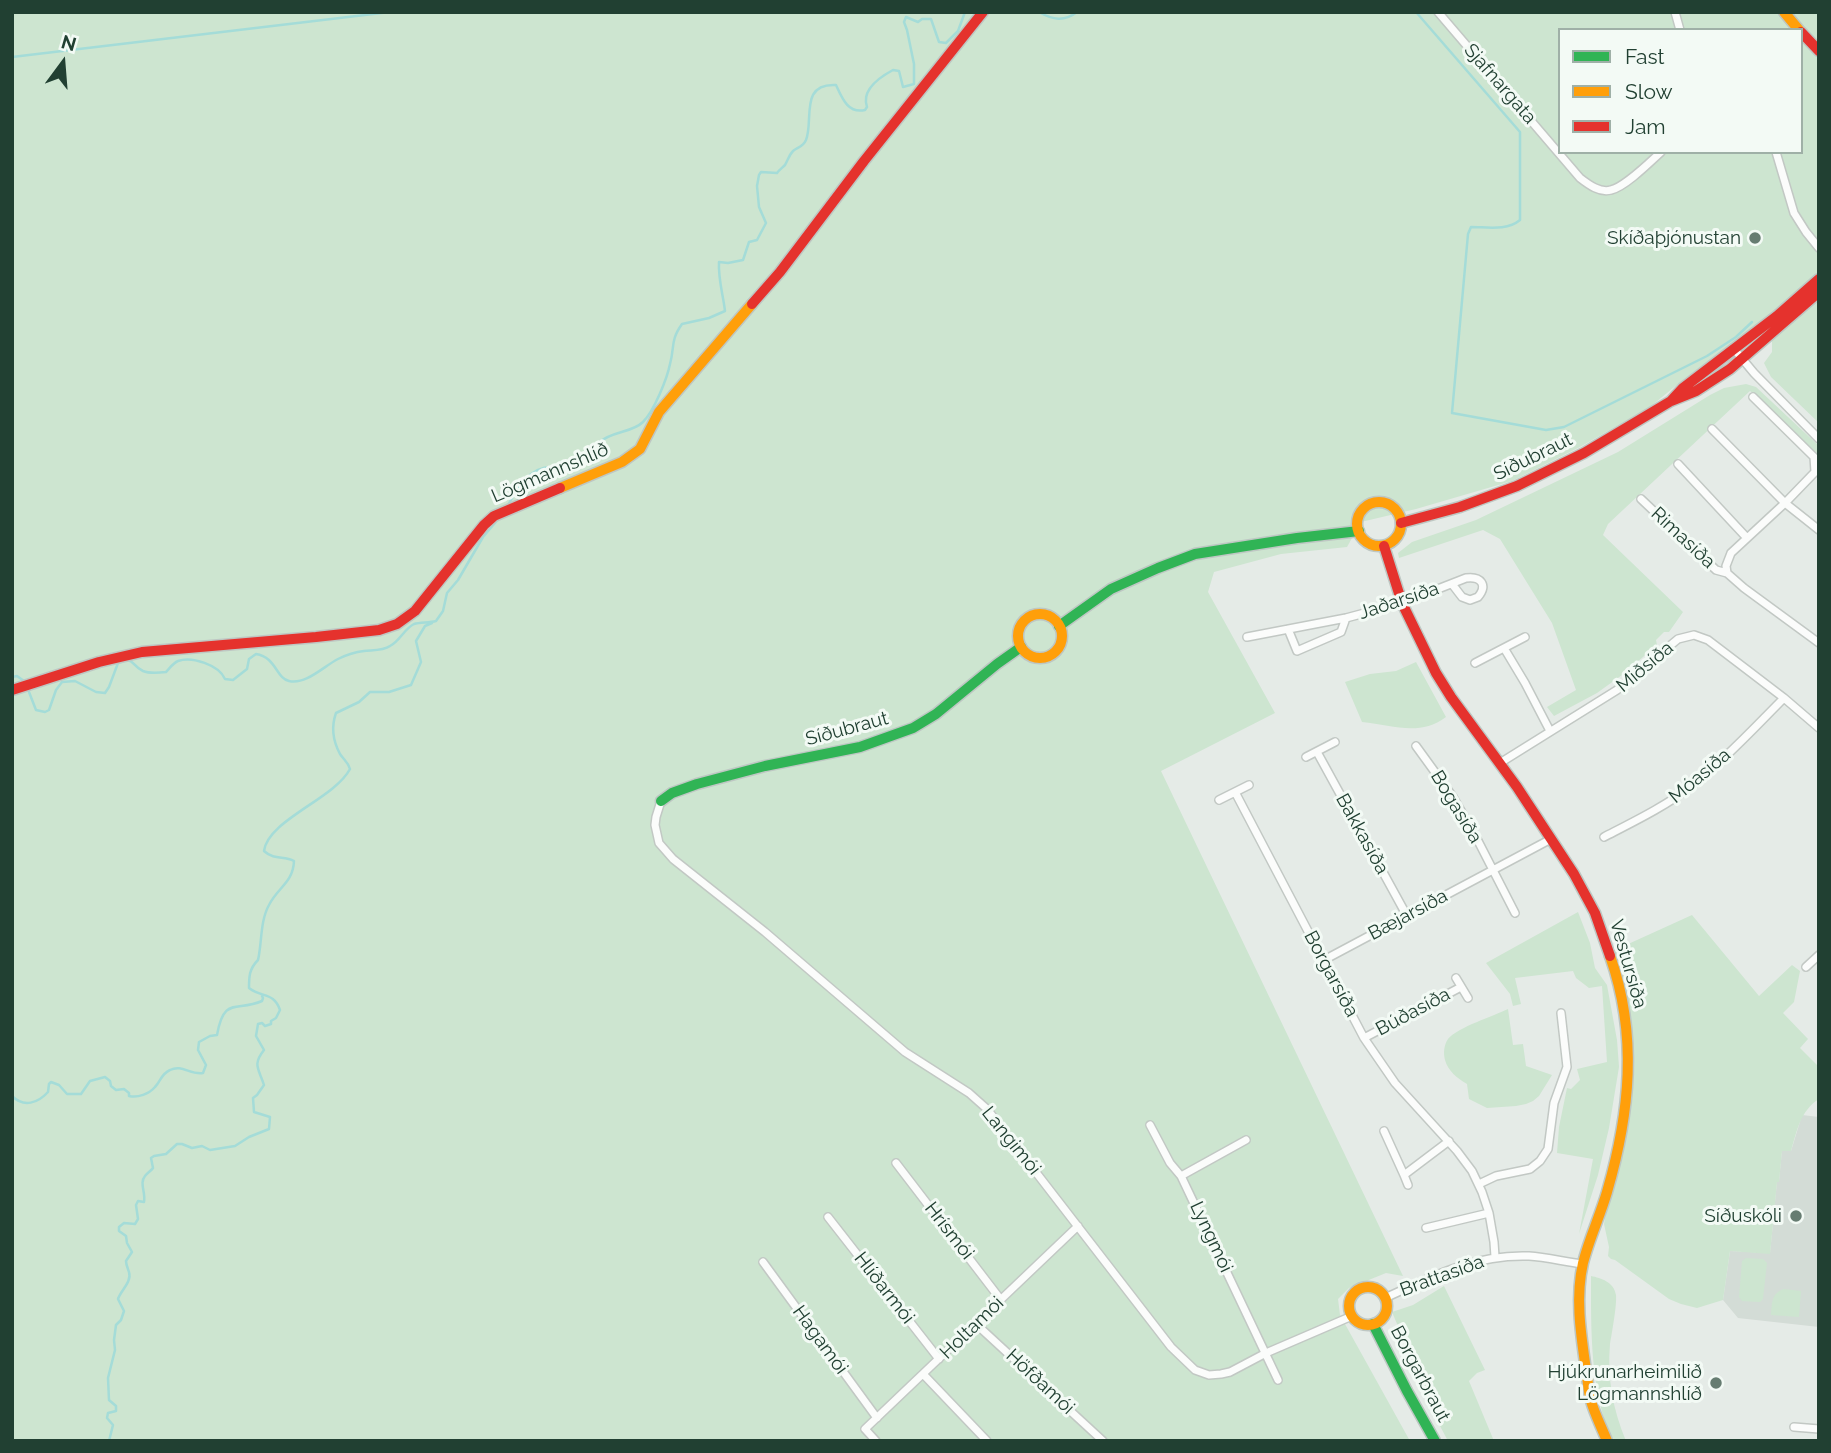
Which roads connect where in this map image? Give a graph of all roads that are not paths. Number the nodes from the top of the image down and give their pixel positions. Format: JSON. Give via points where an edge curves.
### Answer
{"nodes":[{"id":1,"x":983,"y":12,"type":"edge"},
{"id":2,"x":1438,"y":12,"type":"edge"},
{"id":3,"x":1784,"y":12,"type":"edge"},
{"id":4,"x":1797,"y":28,"type":"edge"},
{"id":5,"x":1803,"y":34,"type":"edge"},
{"id":6,"x":1819,"y":51,"type":"edge"},
{"id":7,"x":1558,"y":152,"type":"edge"},
{"id":8,"x":1559,"y":154,"type":"edge"},
{"id":9,"x":1659,"y":154,"type":"edge"},
{"id":10,"x":1777,"y":154,"type":"edge"},
{"id":11,"x":1819,"y":248,"type":"edge"},
{"id":12,"x":1819,"y":279,"type":"edge"},
{"id":13,"x":1819,"y":292,"type":"edge"},
{"id":14,"x":1734,"y":349,"type":"junction"},
{"id":15,"x":1743,"y":359,"type":"junction"},
{"id":16,"x":1753,"y":397,"type":"dead end"},
{"id":17,"x":1671,"y":401,"type":"junction"},
{"id":18,"x":1712,"y":429,"type":"dead end"},
{"id":19,"x":1819,"y":439,"type":"edge"},
{"id":20,"x":1678,"y":464,"type":"dead end"},
{"id":21,"x":1641,"y":499,"type":"dead end"},
{"id":22,"x":1786,"y":503,"type":"junction"},
{"id":23,"x":1401,"y":523,"type":"junction"},
{"id":24,"x":1819,"y":530,"type":"edge"},
{"id":25,"x":1359,"y":531,"type":"junction"},
{"id":26,"x":1747,"y":538,"type":"junction"},
{"id":27,"x":1384,"y":546,"type":"junction"},
{"id":28,"x":1727,"y":573,"type":"junction"},
{"id":29,"x":1452,"y":584,"type":"dead end"},
{"id":30,"x":1402,"y":603,"type":"junction"},
{"id":31,"x":1346,"y":618,"type":"junction"},
{"id":32,"x":1059,"y":626,"type":"junction"},
{"id":33,"x":1288,"y":629,"type":"junction"},
{"id":34,"x":1247,"y":637,"type":"dead end"},
{"id":35,"x":1525,"y":637,"type":"dead end"},
{"id":36,"x":1819,"y":643,"type":"edge"},
{"id":37,"x":1021,"y":647,"type":"junction"},
{"id":38,"x":1504,"y":648,"type":"junction"},
{"id":39,"x":1475,"y":663,"type":"dead end"},
{"id":40,"x":12,"y":690,"type":"edge"},
{"id":41,"x":1784,"y":698,"type":"junction"},
{"id":42,"x":1819,"y":729,"type":"edge"},
{"id":43,"x":1550,"y":731,"type":"junction"},
{"id":44,"x":1335,"y":743,"type":"dead end"},
{"id":45,"x":1416,"y":746,"type":"dead end"},
{"id":46,"x":1317,"y":752,"type":"junction"},
{"id":47,"x":1306,"y":757,"type":"dead end"},
{"id":48,"x":1500,"y":762,"type":"junction"},
{"id":49,"x":1249,"y":785,"type":"dead end"},
{"id":50,"x":1235,"y":792,"type":"junction"},
{"id":51,"x":1219,"y":800,"type":"dead end"},
{"id":52,"x":661,"y":801,"type":"joint"},
{"id":53,"x":1604,"y":837,"type":"dead end"},
{"id":54,"x":1550,"y":839,"type":"junction"},
{"id":55,"x":1492,"y":870,"type":"junction"},
{"id":56,"x":1515,"y":913,"type":"dead end"},
{"id":57,"x":1407,"y":916,"type":"junction"},
{"id":58,"x":1819,"y":955,"type":"edge"},
{"id":59,"x":1324,"y":960,"type":"junction"},
{"id":60,"x":1807,"y":967,"type":"dead end"},
{"id":61,"x":1456,"y":978,"type":"dead end"},
{"id":62,"x":1461,"y":987,"type":"junction"},
{"id":63,"x":1468,"y":998,"type":"dead end"},
{"id":64,"x":1561,"y":1013,"type":"dead end"},
{"id":65,"x":1364,"y":1038,"type":"junction"},
{"id":66,"x":1150,"y":1125,"type":"dead end"},
{"id":67,"x":1384,"y":1130,"type":"dead end"},
{"id":68,"x":1246,"y":1140,"type":"dead end"},
{"id":69,"x":1449,"y":1141,"type":"junction"},
{"id":70,"x":896,"y":1163,"type":"dead end"},
{"id":71,"x":1404,"y":1175,"type":"junction"},
{"id":72,"x":1181,"y":1176,"type":"junction"},
{"id":73,"x":1479,"y":1184,"type":"junction"},
{"id":74,"x":1408,"y":1185,"type":"dead end"},
{"id":75,"x":1489,"y":1213,"type":"junction"},
{"id":76,"x":828,"y":1217,"type":"dead end"},
{"id":77,"x":1078,"y":1226,"type":"junction"},
{"id":78,"x":1426,"y":1228,"type":"dead end"},
{"id":79,"x":1495,"y":1257,"type":"junction"},
{"id":80,"x":763,"y":1262,"type":"dead end"},
{"id":81,"x":1583,"y":1264,"type":"junction"},
{"id":82,"x":1385,"y":1298,"type":"junction"},
{"id":83,"x":1001,"y":1300,"type":"junction"},
{"id":84,"x":1352,"y":1316,"type":"junction"},
{"id":85,"x":976,"y":1324,"type":"junction"},
{"id":86,"x":1373,"y":1324,"type":"junction"},
{"id":87,"x":1266,"y":1353,"type":"junction"},
{"id":88,"x":939,"y":1359,"type":"junction"},
{"id":89,"x":923,"y":1374,"type":"junction"},
{"id":90,"x":1278,"y":1380,"type":"dead end"},
{"id":91,"x":877,"y":1418,"type":"junction"},
{"id":92,"x":1794,"y":1427,"type":"dead end"},
{"id":93,"x":1819,"y":1429,"type":"edge"},
{"id":94,"x":876,"y":1441,"type":"edge"},
{"id":95,"x":987,"y":1441,"type":"edge"},
{"id":96,"x":1104,"y":1441,"type":"edge"},
{"id":97,"x":1435,"y":1441,"type":"edge"},
{"id":98,"x":1606,"y":1441,"type":"edge"}],
"edges":[{"from":1,"to":40,"type":"main road","name":"Lögmannshlíð","via":[[780,272],[659,412],[640,449],[622,462],[494,516],[415,611],[397,624],[316,637],[142,652]]},
{"from":2,"to":7,"type":"street","name":"Sjafnargata"},
{"from":3,"to":4,"type":"main road"},
{"from":5,"to":6,"type":"main road"},
{"from":8,"to":9,"type":"street","name":"Sjafnargata","via":[[1580,178],[1601,190],[1612,190],[1630,180]]},
{"from":10,"to":11,"type":"street","via":[[1794,213]]},
{"from":12,"to":14,"type":"main road","name":"Síðubraut"},
{"from":13,"to":15,"type":"main road","name":"Síðubraut"},
{"from":14,"to":15,"type":"street"},
{"from":14,"to":17,"type":"main road","name":"Síðubraut"},
{"from":15,"to":17,"type":"main road","name":"Síðubraut","via":[[1688,397]]},
{"from":15,"to":19,"type":"street"},
{"from":16,"to":22,"type":"street","name":"Rimasíða","via":[[1814,457],[1815,472]]},
{"from":17,"to":23,"type":"main road","name":"Síðubraut","via":[[1531,480]]},
{"from":18,"to":22,"type":"street"},
{"from":20,"to":26,"type":"street"},
{"from":21,"to":28,"type":"street","name":"Rimasíða","via":[[1716,570]]},
{"from":22,"to":24,"type":"street"},
{"from":22,"to":26,"type":"street","name":"Rimasíða"},
{"from":23,"to":25,"type":"main road","via":[[1392,506],[1374,503],[1361,512]]},
{"from":23,"to":27,"type":"main road","via":[[1396,539]]},
{"from":25,"to":27,"type":"main road","via":[[1365,541]]},
{"from":25,"to":32,"type":"main road","via":[[1195,554],[1111,589]]},
{"from":26,"to":28,"type":"street","name":"Rimasíða","via":[[1731,553]]},
{"from":27,"to":30,"type":"main road","name":"Vestursíða"},
{"from":28,"to":36,"type":"street","name":"Rimasíða"},
{"from":29,"to":30,"type":"street","name":"Jaðarsíða"},
{"from":30,"to":31,"type":"street","name":"Jaðarsíða"},
{"from":30,"to":48,"type":"main road","name":"Vestursíða","via":[[1436,673]]},
{"from":31,"to":33,"type":"street","name":"Jaðarsíða"},
{"from":31,"to":33,"type":"street","name":"Jaðarsíða","via":[[1341,632],[1297,651]]},
{"from":32,"to":37,"type":"main road","via":[[1061,642],[1050,656],[1035,658]]},
{"from":32,"to":37,"type":"main road","via":[[1051,617],[1029,617],[1019,628]]},
{"from":33,"to":34,"type":"street","name":"Jaðarsíða"},
{"from":35,"to":38,"type":"street"},
{"from":37,"to":52,"type":"main road","name":"Síðubraut","via":[[914,728],[860,747],[726,775]]},
{"from":38,"to":39,"type":"street"},
{"from":38,"to":43,"type":"street"},
{"from":41,"to":42,"type":"street","name":"Miðsíða"},
{"from":41,"to":43,"type":"street","name":"Miðsíða","via":[[1708,640],[1689,635],[1678,639],[1618,690]]},
{"from":41,"to":53,"type":"street","name":"Móasíða","via":[[1692,786]]},
{"from":43,"to":48,"type":"street","name":"Miðsíða"},
{"from":44,"to":46,"type":"street"},
{"from":45,"to":55,"type":"street","name":"Bogasíða","via":[[1453,797]]},
{"from":46,"to":47,"type":"street"},
{"from":46,"to":57,"type":"street","name":"Bakkasíða"},
{"from":48,"to":54,"type":"main road","name":"Vestursíða"},
{"from":49,"to":50,"type":"street"},
{"from":50,"to":51,"type":"street"},
{"from":50,"to":59,"type":"street","name":"Borgarsíða"},
{"from":52,"to":77,"type":"street","name":"Langimói","via":[[655,825],[665,851],[905,1052],[987,1109]]},
{"from":54,"to":55,"type":"street","name":"Bæjarsíða"},
{"from":54,"to":81,"type":"main road","name":"Vestursíða","via":[[1572,870],[1603,934],[1620,991],[1628,1049],[1617,1153]]},
{"from":55,"to":56,"type":"street"},
{"from":55,"to":57,"type":"street","name":"Bæjarsíða"},
{"from":57,"to":59,"type":"street","name":"Bæjarsíða"},
{"from":58,"to":60,"type":"street"},
{"from":59,"to":65,"type":"street","name":"Borgarsíða"},
{"from":61,"to":62,"type":"street","name":"Búðasíða"},
{"from":62,"to":63,"type":"street","name":"Búðasíða"},
{"from":62,"to":65,"type":"street","name":"Búðasíða"},
{"from":64,"to":73,"type":"street","via":[[1567,1067],[1554,1103],[1548,1149],[1530,1169]]},
{"from":65,"to":69,"type":"street","name":"Borgarsíða","via":[[1395,1083]]},
{"from":66,"to":72,"type":"street","name":"Lyngmói"},
{"from":67,"to":71,"type":"street"},
{"from":68,"to":72,"type":"street"},
{"from":69,"to":71,"type":"street"},
{"from":69,"to":73,"type":"street","name":"Borgarsíða"},
{"from":70,"to":83,"type":"street","name":"Hrísmói"},
{"from":71,"to":74,"type":"street"},
{"from":72,"to":87,"type":"street","name":"Lyngmói"},
{"from":73,"to":75,"type":"street","name":"Borgarsíða"},
{"from":75,"to":78,"type":"street"},
{"from":75,"to":79,"type":"street","name":"Borgarsíða"},
{"from":76,"to":88,"type":"street","name":"Hlíðarmói"},
{"from":77,"to":83,"type":"street","name":"Holtamói"},
{"from":77,"to":87,"type":"street","name":"Langimói","via":[[1171,1347],[1195,1370],[1221,1374]]},
{"from":79,"to":81,"type":"street","name":"Brattasíða","via":[[1530,1256]]},
{"from":79,"to":82,"type":"street","name":"Brattasíða","via":[[1464,1264]]},
{"from":80,"to":91,"type":"street","name":"Hagamói"},
{"from":81,"to":98,"type":"main road","name":"Vestursíða","via":[[1583,1351],[1591,1401]]},
{"from":82,"to":84,"type":"main road","via":[[1376,1289],[1359,1290],[1351,1298]]},
{"from":82,"to":86,"type":"main road","name":"Borgarbraut","via":[[1384,1316]]},
{"from":83,"to":85,"type":"street","name":"Holtamói"},
{"from":84,"to":86,"type":"main road","name":"Borgarbraut","via":[[1361,1324]]},
{"from":84,"to":87,"type":"street","name":"Langimói"},
{"from":85,"to":88,"type":"street","name":"Holtamói"},
{"from":85,"to":96,"type":"street","name":"Höfðamói"},
{"from":86,"to":97,"type":"main road","name":"Borgarbraut"},
{"from":87,"to":90,"type":"street","name":"Lyngmói"},
{"from":88,"to":89,"type":"street","name":"Holtamói"},
{"from":89,"to":91,"type":"street","name":"Holtamói"},
{"from":89,"to":95,"type":"street"},
{"from":91,"to":94,"type":"street","name":"Holtamói","via":[[865,1429]]},
{"from":92,"to":93,"type":"street"}]}
